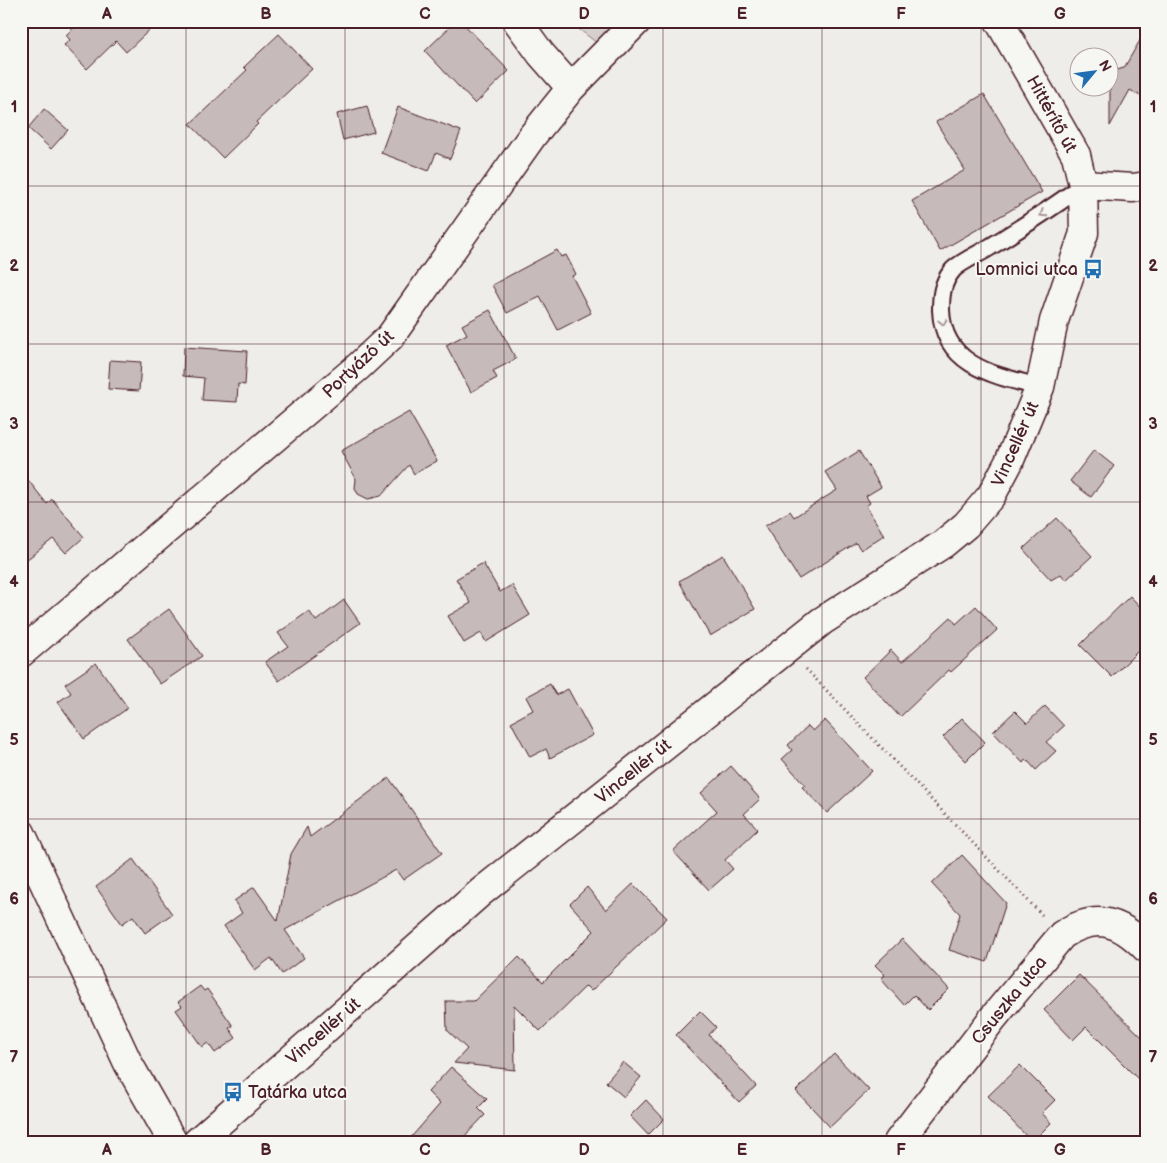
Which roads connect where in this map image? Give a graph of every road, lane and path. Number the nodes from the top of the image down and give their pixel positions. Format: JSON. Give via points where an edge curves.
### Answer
{"nodes":[{"id":1,"x":517,"y":21,"type":"edge"},
{"id":2,"x":637,"y":21,"type":"edge"},
{"id":3,"x":999,"y":21,"type":"edge"},
{"id":4,"x":571,"y":88,"type":"junction"},
{"id":5,"x":1082,"y":185,"type":"junction"},
{"id":6,"x":1146,"y":186,"type":"edge"},
{"id":7,"x":1040,"y":387,"type":"junction"},
{"id":8,"x":787,"y":648,"type":"junction"},
{"id":9,"x":21,"y":653,"type":"edge"},
{"id":10,"x":21,"y":833,"type":"edge"},
{"id":11,"x":1062,"y":936,"type":"junction"},
{"id":12,"x":1146,"y":948,"type":"edge"},
{"id":13,"x":173,"y":1142,"type":"edge"},
{"id":14,"x":197,"y":1142,"type":"edge"},
{"id":15,"x":898,"y":1142,"type":"edge"}],
"edges":[{"from":1,"to":4,"type":"street"},
{"from":2,"to":4,"type":"street","name":"Portyázó út"},
{"from":3,"to":5,"type":"street","name":"Hittérítő út","via":[[1076,155]]},
{"from":4,"to":9,"type":"street","name":"Portyázó út","via":[[533,135],[390,337]]},
{"from":5,"to":6,"type":"street"},
{"from":5,"to":7,"type":"street","name":"Hittérítő út","via":[[1084,233],[1054,321]]},
{"from":5,"to":7,"type":"lane","one_way":true,"via":[[1043,215],[952,270],[941,293],[941,322],[953,348],[971,364],[990,374]]},
{"from":7,"to":8,"type":"street","name":"Vincellér út","via":[[991,496],[966,525],[943,544],[822,621]]},
{"from":8,"to":11,"type":"path"},
{"from":8,"to":14,"type":"street","name":"Vincellér út","via":[[481,892]]},
{"from":10,"to":13,"type":"street","via":[[128,1063]]},
{"from":11,"to":12,"type":"street","name":"Csuszka utca","via":[[1075,927],[1108,922],[1122,927]]},
{"from":11,"to":15,"type":"street","name":"Csuszka utca","via":[[993,1018]]}]}
